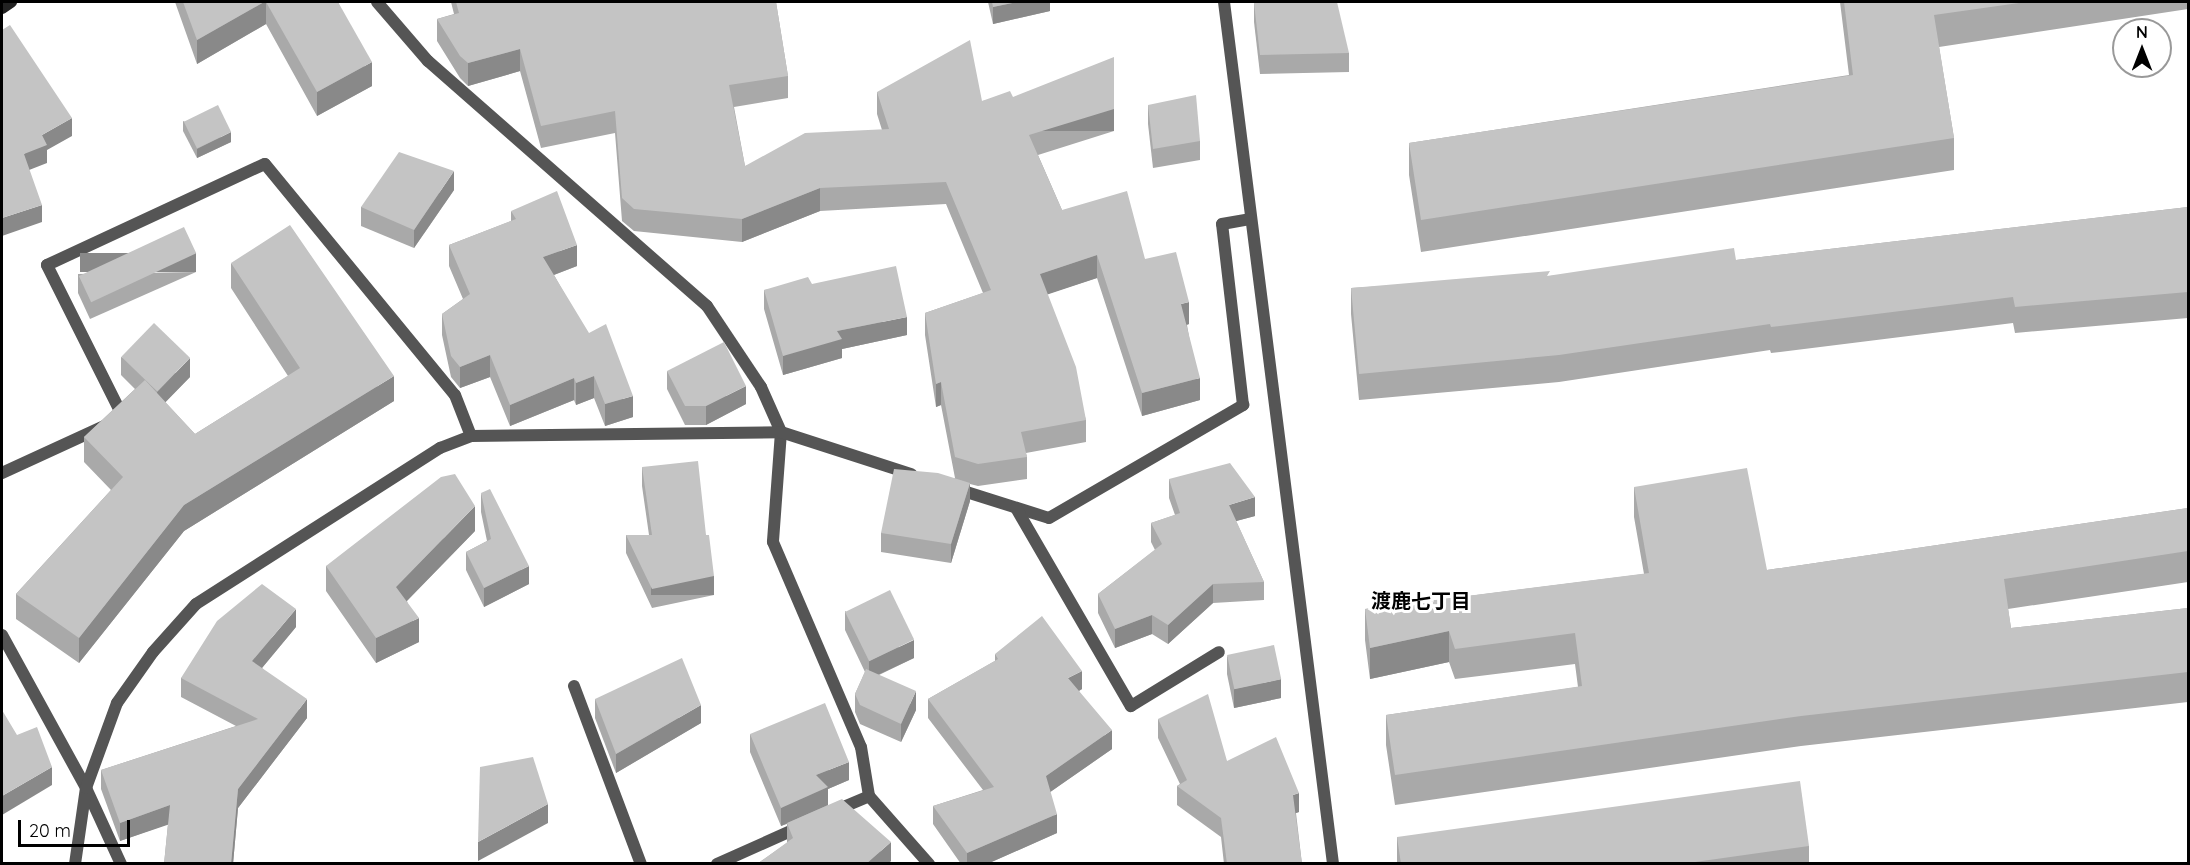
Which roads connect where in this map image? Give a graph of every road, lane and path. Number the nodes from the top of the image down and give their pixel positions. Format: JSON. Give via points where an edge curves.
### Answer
{"nodes":[{"id":1,"x":11,"y":2,"type":"edge"},
{"id":2,"x":377,"y":2,"type":"edge"},
{"id":3,"x":1224,"y":2,"type":"edge"},
{"id":4,"x":2,"y":8,"type":"edge"},
{"id":5,"x":1250,"y":219,"type":"junction"},
{"id":6,"x":781,"y":432,"type":"junction"},
{"id":7,"x":471,"y":436,"type":"junction"},
{"id":8,"x":2,"y":473,"type":"edge"},
{"id":9,"x":1016,"y":508,"type":"junction"},
{"id":10,"x":2,"y":635,"type":"edge"},
{"id":11,"x":1219,"y":652,"type":"dead end"},
{"id":12,"x":574,"y":686,"type":"dead end"},
{"id":13,"x":86,"y":788,"type":"junction"},
{"id":14,"x":868,"y":796,"type":"junction"},
{"id":15,"x":75,"y":864,"type":"edge"},
{"id":16,"x":121,"y":864,"type":"edge"},
{"id":17,"x":640,"y":864,"type":"edge"},
{"id":18,"x":717,"y":864,"type":"edge"},
{"id":19,"x":929,"y":864,"type":"edge"},
{"id":20,"x":1333,"y":864,"type":"edge"}],
"edges":[{"from":1,"to":4,"type":"main road"},
{"from":2,"to":6,"type":"street","via":[[428,61],[706,306],[760,387]]},
{"from":3,"to":5,"type":"street"},
{"from":5,"to":9,"type":"street","via":[[1222,224],[1243,405],[1049,518]]},
{"from":5,"to":20,"type":"street"},
{"from":6,"to":7,"type":"street"},
{"from":6,"to":9,"type":"street"},
{"from":6,"to":14,"type":"street","via":[[773,542],[861,747]]},
{"from":7,"to":8,"type":"street","via":[[455,395],[265,164],[47,265],[123,417]]},
{"from":7,"to":13,"type":"street","via":[[440,447],[196,604],[153,652],[117,703]]},
{"from":9,"to":11,"type":"street","via":[[1131,706]]},
{"from":10,"to":13,"type":"street"},
{"from":12,"to":17,"type":"street"},
{"from":13,"to":15,"type":"street"},
{"from":13,"to":16,"type":"street"},
{"from":14,"to":18,"type":"street"},
{"from":14,"to":19,"type":"street"}]}
